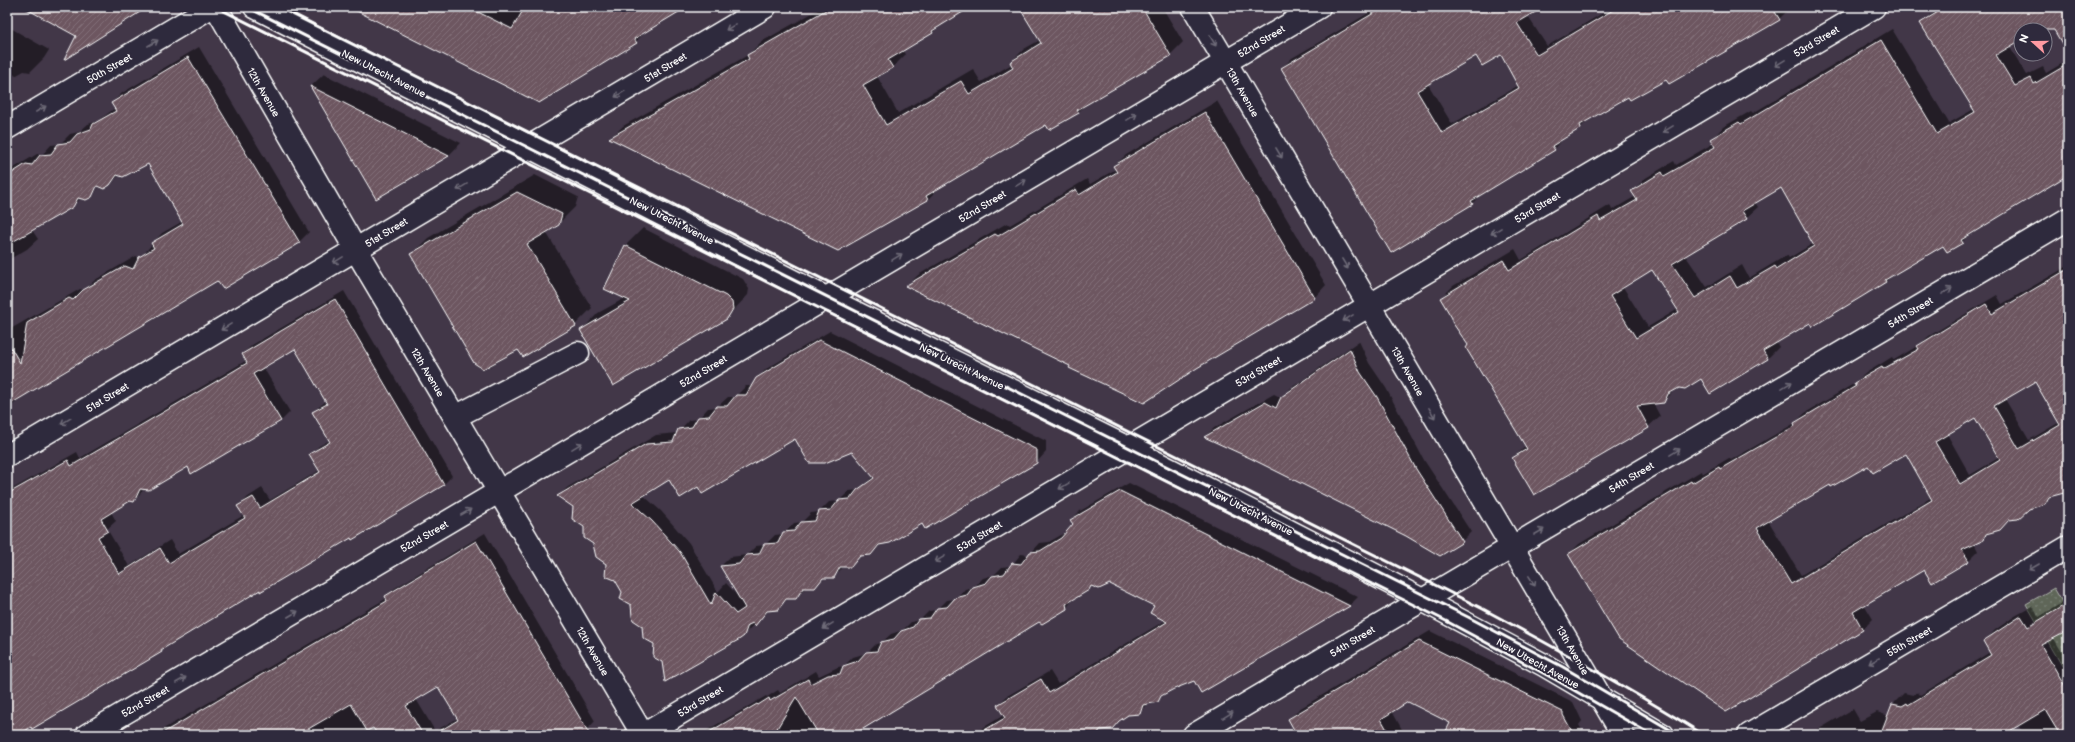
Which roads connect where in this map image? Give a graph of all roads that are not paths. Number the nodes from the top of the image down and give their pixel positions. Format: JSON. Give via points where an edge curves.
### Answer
{"nodes":[{"id":1,"x":211,"y":7,"type":"edge"},
{"id":2,"x":216,"y":7,"type":"edge"},
{"id":3,"x":255,"y":7,"type":"edge"},
{"id":4,"x":765,"y":7,"type":"edge"},
{"id":5,"x":1193,"y":7,"type":"edge"},
{"id":6,"x":1318,"y":7,"type":"edge"},
{"id":7,"x":1874,"y":7,"type":"edge"},
{"id":8,"x":1226,"y":62,"type":"junction"},
{"id":9,"x":7,"y":128,"type":"edge"},
{"id":10,"x":529,"y":148,"type":"junction"},
{"id":11,"x":2068,"y":219,"type":"edge"},
{"id":12,"x":356,"y":250,"type":"junction"},
{"id":13,"x":826,"y":298,"type":"junction"},
{"id":14,"x":1370,"y":306,"type":"junction"},
{"id":15,"x":578,"y":353,"type":"dead end"},
{"id":16,"x":455,"y":417,"type":"junction"},
{"id":17,"x":1128,"y":448,"type":"junction"},
{"id":18,"x":7,"y":456,"type":"edge"},
{"id":19,"x":500,"y":492,"type":"junction"},
{"id":20,"x":2068,"y":547,"type":"edge"},
{"id":21,"x":1512,"y":548,"type":"junction"},
{"id":22,"x":1423,"y":600,"type":"junction"},
{"id":23,"x":1601,"y":699,"type":"junction"},
{"id":24,"x":87,"y":735,"type":"edge"},
{"id":25,"x":643,"y":735,"type":"edge"},
{"id":26,"x":1194,"y":735,"type":"edge"},
{"id":27,"x":1623,"y":735,"type":"edge"},
{"id":28,"x":1664,"y":735,"type":"edge"},
{"id":29,"x":1749,"y":735,"type":"edge"}],
"edges":[{"from":9,"to":1,"type":"street","name":"50th Street","one_way":true},
{"from":2,"to":12,"type":"street","name":"12th Avenue"},
{"from":3,"to":10,"type":"street","name":"New Utrecht Avenue"},
{"from":4,"to":10,"type":"street","name":"51st Street","one_way":true},
{"from":5,"to":8,"type":"street","name":"13th Avenue","one_way":true},
{"from":6,"to":8,"type":"street","name":"52nd Street"},
{"from":7,"to":14,"type":"street","name":"53rd Street","one_way":true},
{"from":13,"to":8,"type":"street","name":"52nd Street","one_way":true},
{"from":8,"to":14,"type":"street","name":"13th Avenue","one_way":true},
{"from":10,"to":12,"type":"street","name":"51st Street","one_way":true},
{"from":10,"to":13,"type":"street","name":"New Utrecht Avenue"},
{"from":21,"to":11,"type":"street","name":"54th Street","one_way":true},
{"from":12,"to":16,"type":"street","name":"12th Avenue"},
{"from":12,"to":18,"type":"street","name":"51st Street","one_way":true},
{"from":13,"to":17,"type":"street","name":"New Utrecht Avenue"},
{"from":19,"to":13,"type":"street","name":"52nd Street","one_way":true},
{"from":14,"to":17,"type":"street","name":"53rd Street","one_way":true},
{"from":14,"to":21,"type":"street","name":"13th Avenue","one_way":true},
{"from":15,"to":16,"type":"street"},
{"from":16,"to":19,"type":"street","name":"12th Avenue"},
{"from":17,"to":22,"type":"street","name":"New Utrecht Avenue"},
{"from":17,"to":25,"type":"street","name":"53rd Street","one_way":true},
{"from":24,"to":19,"type":"street","name":"52nd Street","one_way":true},
{"from":19,"to":25,"type":"street","name":"12th Avenue"},
{"from":20,"to":29,"type":"street","name":"55th Street","one_way":true},
{"from":21,"to":22,"type":"street","name":"54th Street"},
{"from":21,"to":23,"type":"street","name":"13th Avenue","one_way":true},
{"from":22,"to":23,"type":"street","name":"New Utrecht Avenue","via":[[1544,665]]},
{"from":26,"to":22,"type":"street","name":"54th Street","one_way":true},
{"from":23,"to":27,"type":"street","name":"13th Avenue"},
{"from":23,"to":28,"type":"street","name":"New Utrecht Avenue"}]}
